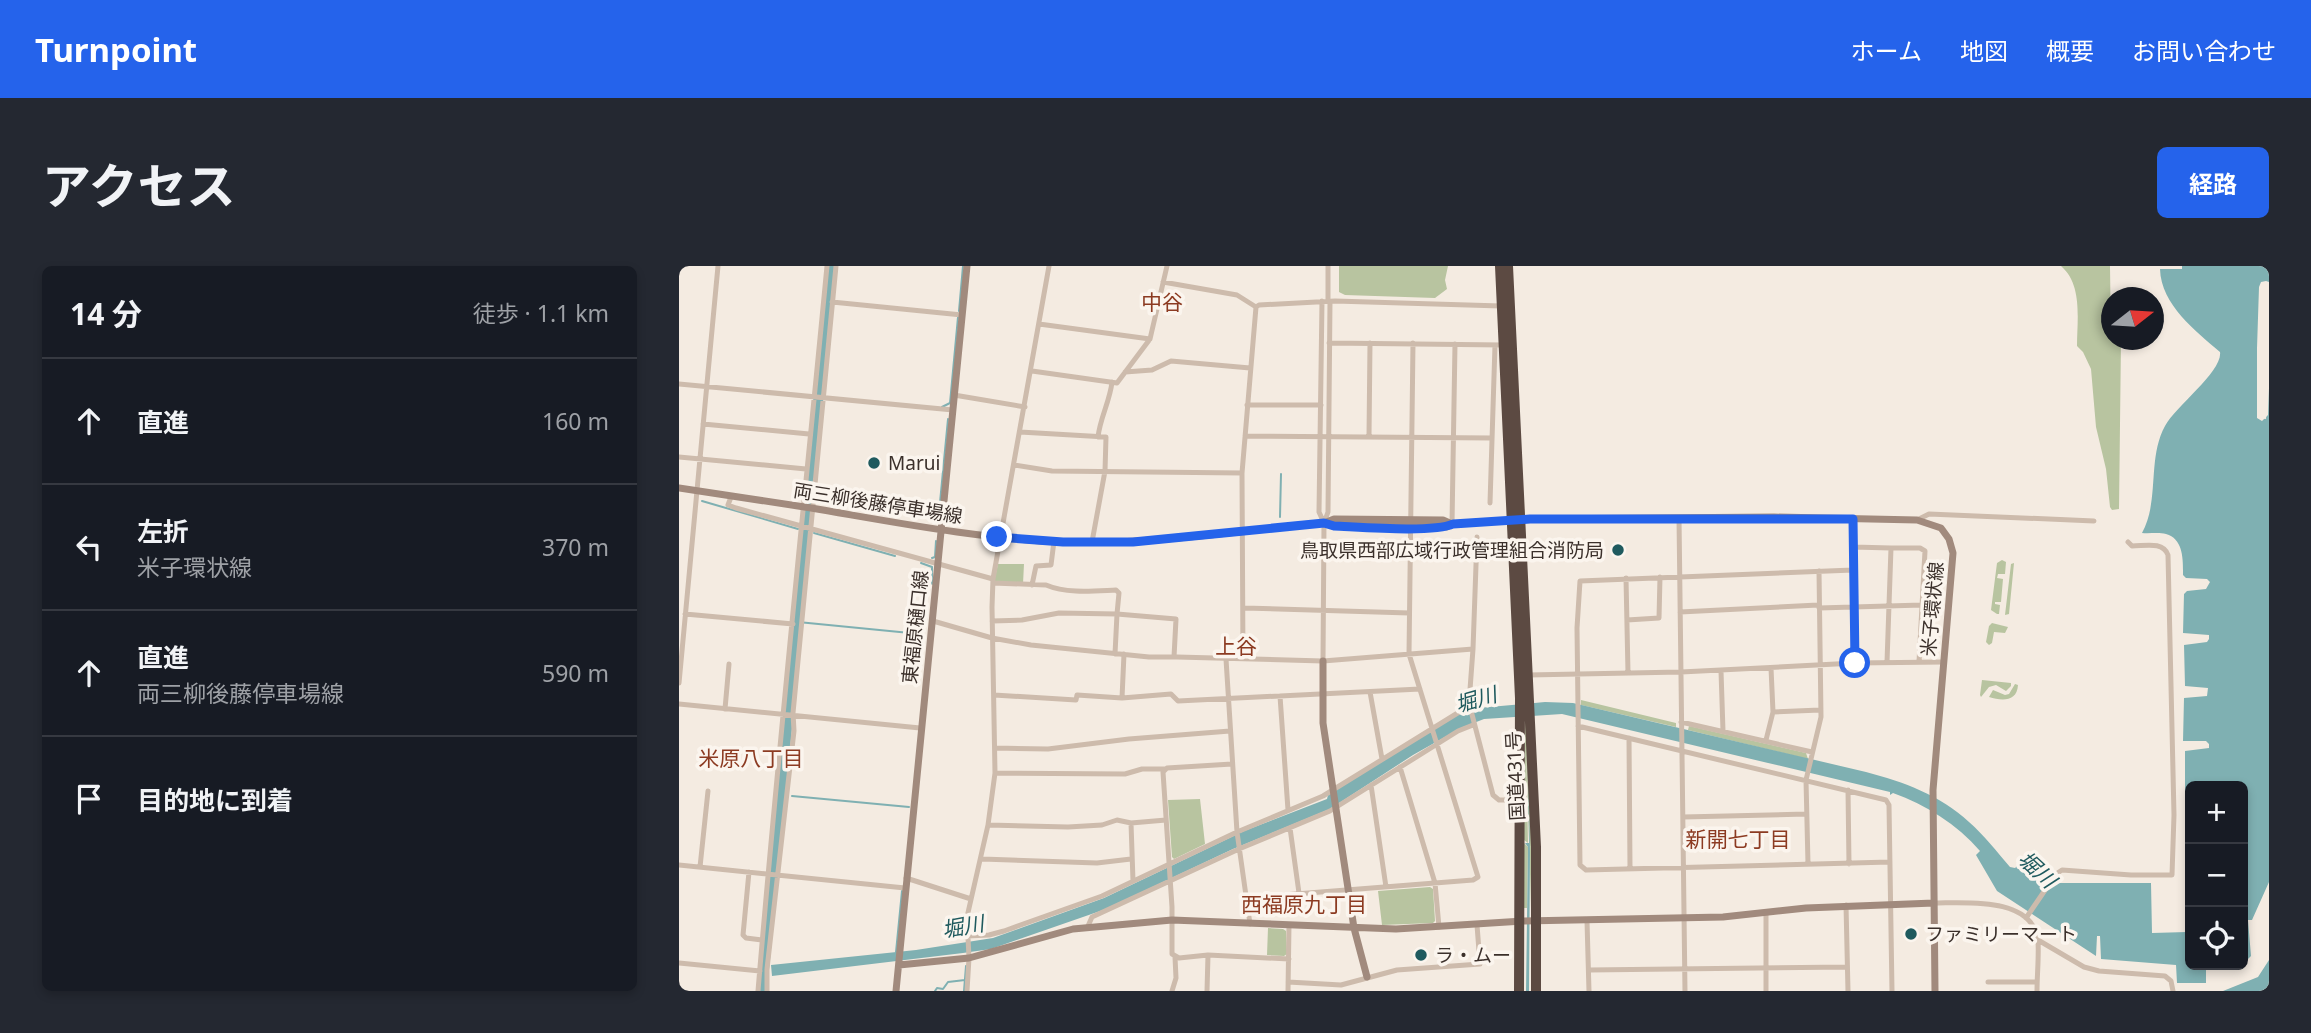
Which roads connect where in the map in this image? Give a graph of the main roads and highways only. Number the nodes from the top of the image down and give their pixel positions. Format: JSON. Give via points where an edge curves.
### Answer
{"nodes":[{"id":1,"x":967,"y":266,"type":"edge"},
{"id":2,"x":1500,"y":266,"type":"edge"},
{"id":3,"x":1508,"y":266,"type":"edge"},
{"id":4,"x":679,"y":488,"type":"edge"},
{"id":5,"x":1516,"y":520,"type":"junction"},
{"id":6,"x":941,"y":529,"type":"junction"},
{"id":7,"x":1322,"y":661,"type":"road end"},
{"id":8,"x":1525,"y":698,"type":"junction"},
{"id":9,"x":1525,"y":720,"type":"junction"},
{"id":10,"x":1934,"y":903,"type":"junction"},
{"id":11,"x":1521,"y":921,"type":"junction"},
{"id":12,"x":1535,"y":921,"type":"junction"},
{"id":13,"x":1355,"y":928,"type":"junction"},
{"id":14,"x":899,"y":963,"type":"junction"},
{"id":15,"x":1367,"y":977,"type":"road end"},
{"id":16,"x":896,"y":991,"type":"edge"},
{"id":17,"x":1519,"y":991,"type":"edge"},
{"id":18,"x":1536,"y":991,"type":"edge"},
{"id":19,"x":1935,"y":991,"type":"edge"}],
"edges":[{"from":1,"to":6,"type":"main road","name":"東福原樋口線"},
{"from":2,"to":5,"type":"highway","name":"国道431号","via":[[1499,345]]},
{"from":3,"to":5,"type":"highway","name":"国道431号"},
{"from":4,"to":6,"type":"main road","name":"両三柳後藤停車場線"},
{"from":5,"to":6,"type":"main road","name":"両三柳後藤停車場線","via":[[1453,524],[1443,520],[1334,519],[1133,542],[1054,541]]},
{"from":5,"to":8,"type":"highway","name":"国道431号"},
{"from":5,"to":8,"type":"highway","name":"国道431号","via":[[1528,675]]},
{"from":5,"to":10,"type":"main road","name":"米子環状線","via":[[1917,520],[1941,528],[1953,553],[1933,790]]},
{"from":6,"to":14,"type":"main road","name":"東福原樋口線"},
{"from":7,"to":13,"type":"main road","via":[[1323,723]]},
{"from":8,"to":9,"type":"highway","name":"国道431号"},
{"from":9,"to":11,"type":"highway","name":"国道431号"},
{"from":9,"to":12,"type":"highway","name":"国道431号"},
{"from":10,"to":12,"type":"main road","via":[[1684,918]]},
{"from":10,"to":19,"type":"main road","name":"米子環状線"},
{"from":11,"to":12,"type":"main road"},
{"from":11,"to":13,"type":"main road","via":[[1439,928]]},
{"from":11,"to":17,"type":"highway","name":"国道431号"},
{"from":12,"to":18,"type":"highway","name":"国道431号"},
{"from":13,"to":14,"type":"main road","via":[[1172,920],[1088,926],[969,958]]},
{"from":13,"to":15,"type":"main road"},
{"from":14,"to":16,"type":"main road","name":"東福原樋口線"}]}
